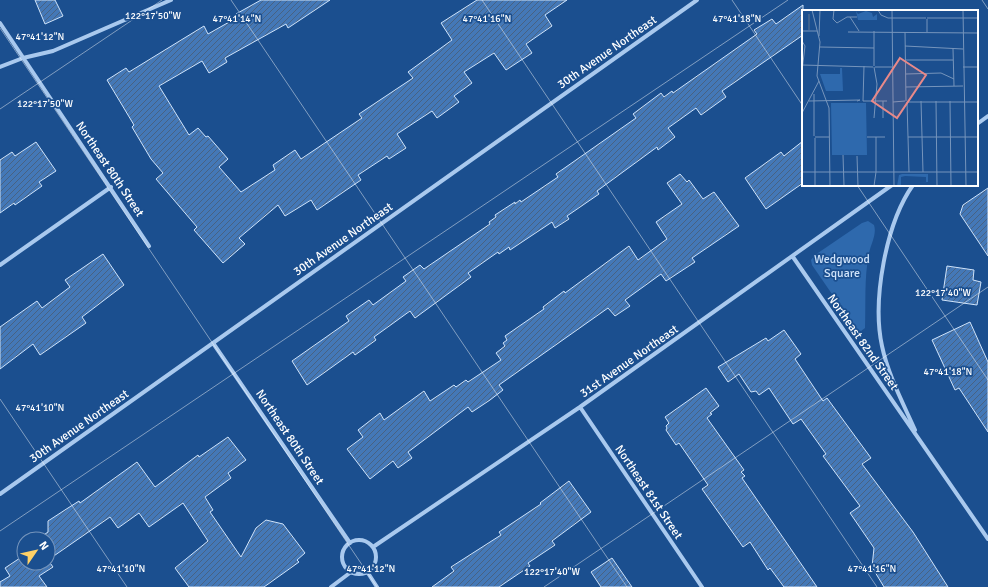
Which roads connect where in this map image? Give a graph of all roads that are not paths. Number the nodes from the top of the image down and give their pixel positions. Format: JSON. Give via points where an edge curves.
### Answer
{"nodes":[{"id":1,"x":171,"y":0,"type":"edge"},
{"id":2,"x":698,"y":0,"type":"edge"},
{"id":3,"x":0,"y":23,"type":"edge"},
{"id":4,"x":24,"y":58,"type":"junction"},
{"id":5,"x":0,"y":67,"type":"edge"},
{"id":6,"x":988,"y":116,"type":"edge"},
{"id":7,"x":978,"y":123,"type":"edge"},
{"id":8,"x":891,"y":186,"type":"edge"},
{"id":9,"x":912,"y":186,"type":"edge"},
{"id":10,"x":111,"y":188,"type":"junction"},
{"id":11,"x":149,"y":246,"type":"dead end"},
{"id":12,"x":792,"y":257,"type":"junction"},
{"id":13,"x":0,"y":266,"type":"edge"},
{"id":14,"x":213,"y":343,"type":"junction"},
{"id":15,"x":580,"y":407,"type":"junction"},
{"id":16,"x":918,"y":438,"type":"junction"},
{"id":17,"x":0,"y":494,"type":"edge"},
{"id":18,"x":988,"y":539,"type":"edge"},
{"id":19,"x":350,"y":543,"type":"junction"},
{"id":20,"x":373,"y":547,"type":"junction"},
{"id":21,"x":351,"y":572,"type":"junction"},
{"id":22,"x":368,"y":573,"type":"junction"},
{"id":23,"x":331,"y":587,"type":"edge"},
{"id":24,"x":377,"y":587,"type":"edge"},
{"id":25,"x":702,"y":587,"type":"edge"}],
"edges":[{"from":1,"to":4,"type":"street","via":[[53,51]]},
{"from":2,"to":14,"type":"street","name":"30th Avenue Northeast"},
{"from":3,"to":4,"type":"street","name":"Northeast 80th Street"},
{"from":4,"to":5,"type":"street"},
{"from":4,"to":10,"type":"street","name":"Northeast 80th Street"},
{"from":6,"to":7,"type":"street"},
{"from":8,"to":12,"type":"street","name":"31st Avenue Northeast"},
{"from":9,"to":16,"type":"street","name":"Northeast 82nd Street","via":[[902,200],[892,228],[881,284],[880,334],[887,364]]},
{"from":10,"to":11,"type":"street","name":"Northeast 80th Street"},
{"from":10,"to":13,"type":"street"},
{"from":12,"to":15,"type":"street","name":"31st Avenue Northeast"},
{"from":12,"to":16,"type":"street","name":"Northeast 82nd Street"},
{"from":14,"to":17,"type":"street","name":"30th Avenue Northeast"},
{"from":14,"to":19,"type":"street","name":"Northeast 80th Street"},
{"from":15,"to":20,"type":"street","name":"31st Avenue Northeast"},
{"from":15,"to":25,"type":"street","name":"Northeast 81st Street"},
{"from":16,"to":18,"type":"street","name":"Northeast 82nd Street"},
{"from":19,"to":20,"type":"street","via":[[362,540]]},
{"from":19,"to":21,"type":"street","via":[[342,558],[343,564]]},
{"from":20,"to":22,"type":"street","via":[[376,560]]},
{"from":21,"to":22,"type":"street"},
{"from":21,"to":23,"type":"street"},
{"from":22,"to":24,"type":"street"}]}
